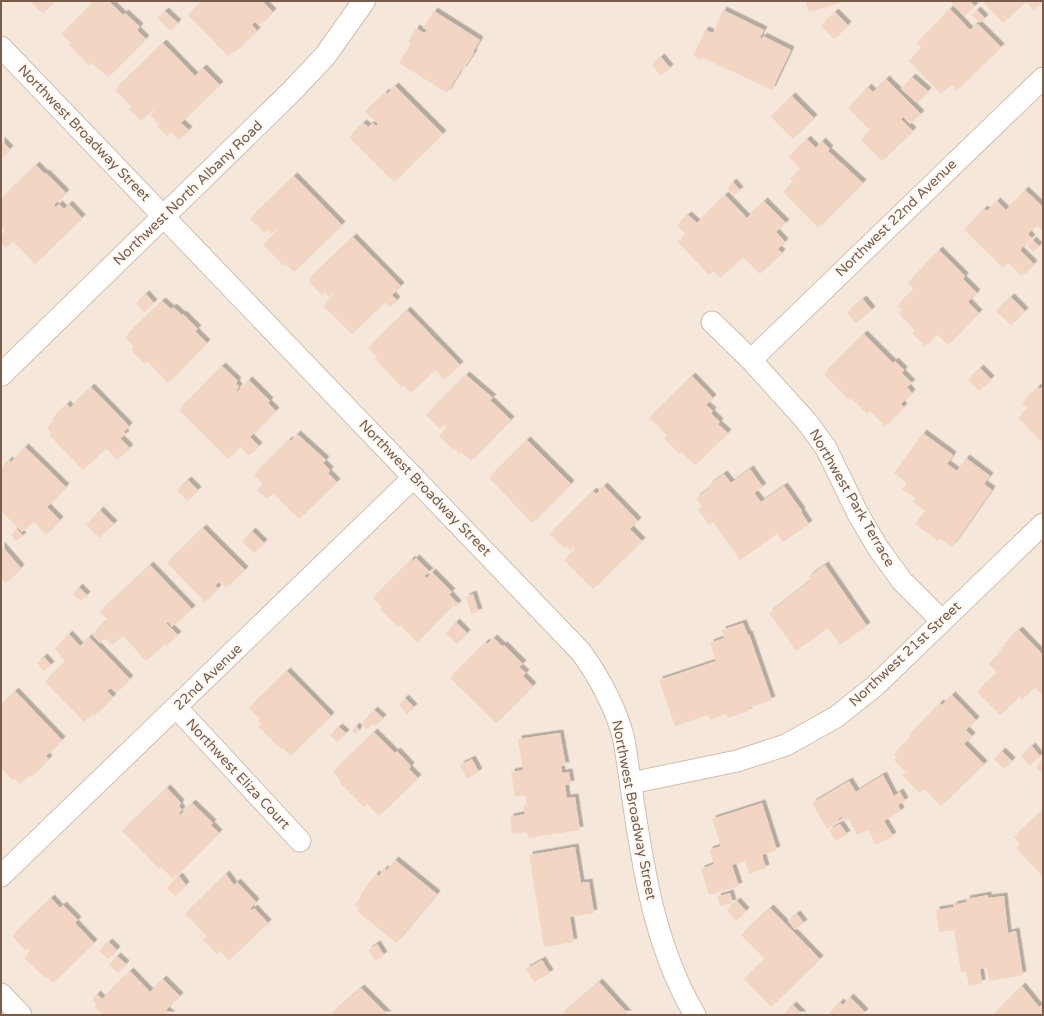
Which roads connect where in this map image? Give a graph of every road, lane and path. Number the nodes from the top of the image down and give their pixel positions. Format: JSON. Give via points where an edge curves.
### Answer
{"nodes":[{"id":1,"x":364,"y":1,"type":"edge"},
{"id":2,"x":1,"y":47,"type":"edge"},
{"id":3,"x":1043,"y":78,"type":"edge"},
{"id":4,"x":164,"y":217,"type":"junction"},
{"id":5,"x":712,"y":322,"type":"dead end"},
{"id":6,"x":751,"y":360,"type":"junction"},
{"id":7,"x":1,"y":375,"type":"edge"},
{"id":8,"x":414,"y":477,"type":"junction"},
{"id":9,"x":1043,"y":524,"type":"edge"},
{"id":10,"x":942,"y":621,"type":"junction"},
{"id":11,"x":176,"y":707,"type":"junction"},
{"id":12,"x":631,"y":783,"type":"junction"},
{"id":13,"x":300,"y":841,"type":"dead end"},
{"id":14,"x":1,"y":876,"type":"edge"},
{"id":15,"x":1,"y":994,"type":"edge"},
{"id":16,"x":21,"y":1015,"type":"edge"},
{"id":17,"x":695,"y":1015,"type":"edge"}],
"edges":[{"from":1,"to":4,"type":"street","name":"Northwest North Albany Road","via":[[320,61]]},
{"from":2,"to":4,"type":"street","name":"Northwest Broadway Street"},
{"from":3,"to":6,"type":"street","name":"Northwest 22nd Avenue"},
{"from":4,"to":7,"type":"street","name":"Northwest North Albany Road"},
{"from":4,"to":8,"type":"street","name":"Northwest Broadway Street"},
{"from":5,"to":6,"type":"street","name":"Northwest Park Terrace"},
{"from":6,"to":10,"type":"street","name":"Northwest Park Terrace","via":[[807,422],[826,448],[858,514],[878,548],[902,580]]},
{"from":8,"to":11,"type":"street","name":"22nd Avenue"},
{"from":8,"to":12,"type":"street","name":"Northwest Broadway Street","via":[[581,652],[600,678],[618,718]]},
{"from":9,"to":10,"type":"street","name":"Northwest 21st Street"},
{"from":10,"to":12,"type":"street","name":"Northwest 21st Street","via":[[875,686],[836,717],[786,745],[737,761]]},
{"from":11,"to":13,"type":"street","name":"Northwest Eliza Court"},
{"from":11,"to":14,"type":"street","name":"22nd Avenue"},
{"from":12,"to":17,"type":"street","name":"Northwest Broadway Street","via":[[655,921],[666,955]]},
{"from":15,"to":16,"type":"street"}]}
